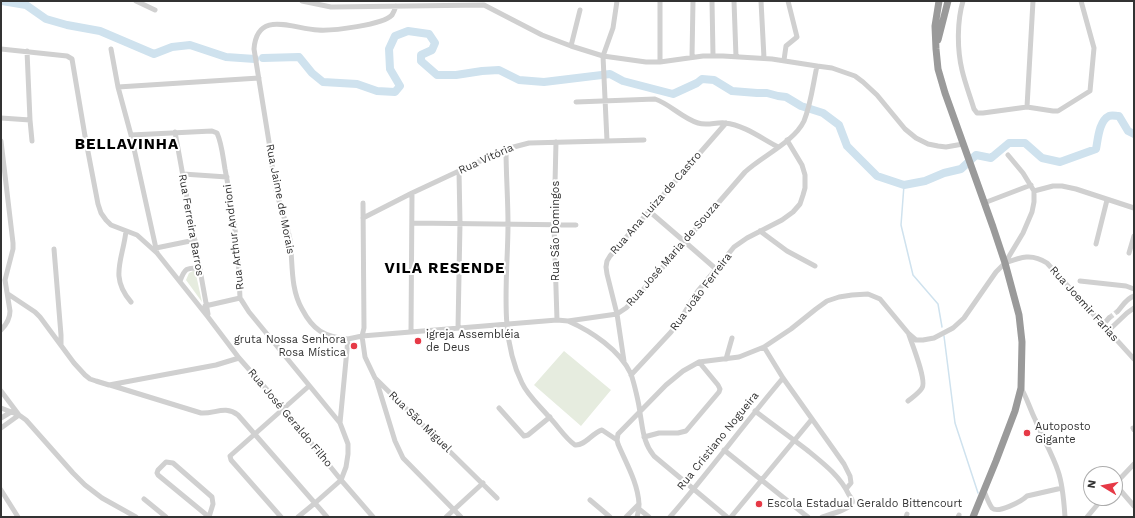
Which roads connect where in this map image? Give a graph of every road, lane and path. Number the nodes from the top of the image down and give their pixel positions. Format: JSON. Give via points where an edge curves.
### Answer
{"nodes":[{"id":1,"x":136,"y":1,"type":"edge"},
{"id":2,"x":302,"y":1,"type":"edge"},
{"id":3,"x":617,"y":1,"type":"edge"},
{"id":4,"x":660,"y":1,"type":"edge"},
{"id":5,"x":693,"y":1,"type":"edge"},
{"id":6,"x":712,"y":1,"type":"edge"},
{"id":7,"x":734,"y":1,"type":"edge"},
{"id":8,"x":761,"y":1,"type":"edge"},
{"id":9,"x":788,"y":1,"type":"edge"},
{"id":10,"x":939,"y":1,"type":"edge"},
{"id":11,"x":948,"y":1,"type":"edge"},
{"id":12,"x":963,"y":1,"type":"edge"},
{"id":13,"x":1033,"y":1,"type":"edge"},
{"id":14,"x":1081,"y":1,"type":"edge"},
{"id":15,"x":484,"y":3,"type":"edge"},
{"id":16,"x":330,"y":4,"type":"edge"},
{"id":17,"x":396,"y":6,"type":"junction"},
{"id":18,"x":155,"y":10,"type":"dead end"},
{"id":19,"x":580,"y":10,"type":"dead end"},
{"id":20,"x":571,"y":46,"type":"junction"},
{"id":21,"x":936,"y":46,"type":"junction"},
{"id":22,"x":1,"y":49,"type":"edge"},
{"id":23,"x":110,"y":49,"type":"dead end"},
{"id":24,"x":27,"y":51,"type":"junction"},
{"id":25,"x":713,"y":55,"type":"junction"},
{"id":26,"x":603,"y":56,"type":"junction"},
{"id":27,"x":692,"y":57,"type":"junction"},
{"id":28,"x":736,"y":57,"type":"junction"},
{"id":29,"x":764,"y":58,"type":"junction"},
{"id":30,"x":784,"y":60,"type":"junction"},
{"id":31,"x":660,"y":62,"type":"junction"},
{"id":32,"x":817,"y":66,"type":"junction"},
{"id":33,"x":259,"y":78,"type":"junction"},
{"id":34,"x":118,"y":87,"type":"junction"},
{"id":35,"x":605,"y":100,"type":"junction"},
{"id":36,"x":576,"y":102,"type":"dead end"},
{"id":37,"x":1027,"y":107,"type":"junction"},
{"id":38,"x":1,"y":118,"type":"edge"},
{"id":39,"x":30,"y":120,"type":"junction"},
{"id":40,"x":726,"y":123,"type":"junction"},
{"id":41,"x":175,"y":132,"type":"junction"},
{"id":42,"x":131,"y":135,"type":"junction"},
{"id":43,"x":644,"y":140,"type":"dead end"},
{"id":44,"x":787,"y":140,"type":"junction"},
{"id":45,"x":1,"y":141,"type":"edge"},
{"id":46,"x":32,"y":141,"type":"dead end"},
{"id":47,"x":607,"y":141,"type":"junction"},
{"id":48,"x":556,"y":142,"type":"junction"},
{"id":49,"x":963,"y":144,"type":"junction"},
{"id":50,"x":778,"y":147,"type":"junction"},
{"id":51,"x":506,"y":149,"type":"junction"},
{"id":52,"x":1008,"y":155,"type":"dead end"},
{"id":53,"x":459,"y":171,"type":"junction"},
{"id":54,"x":182,"y":174,"type":"junction"},
{"id":55,"x":227,"y":177,"type":"junction"},
{"id":56,"x":1031,"y":185,"type":"junction"},
{"id":57,"x":1034,"y":191,"type":"junction"},
{"id":58,"x":412,"y":193,"type":"junction"},
{"id":59,"x":1107,"y":200,"type":"junction"},
{"id":60,"x":363,"y":203,"type":"dead end"},
{"id":61,"x":984,"y":203,"type":"junction"},
{"id":62,"x":1134,"y":208,"type":"edge"},
{"id":63,"x":650,"y":211,"type":"junction"},
{"id":64,"x":363,"y":218,"type":"junction"},
{"id":65,"x":412,"y":222,"type":"junction"},
{"id":66,"x":460,"y":223,"type":"junction"},
{"id":67,"x":508,"y":225,"type":"junction"},
{"id":68,"x":554,"y":225,"type":"junction"},
{"id":69,"x":576,"y":225,"type":"dead end"},
{"id":70,"x":126,"y":231,"type":"junction"},
{"id":71,"x":760,"y":231,"type":"junction"},
{"id":72,"x":1134,"y":236,"type":"edge"},
{"id":73,"x":195,"y":240,"type":"junction"},
{"id":74,"x":685,"y":242,"type":"junction"},
{"id":75,"x":1096,"y":244,"type":"dead end"},
{"id":76,"x":54,"y":250,"type":"dead end"},
{"id":77,"x":157,"y":251,"type":"junction"},
{"id":78,"x":1129,"y":253,"type":"dead end"},
{"id":79,"x":1005,"y":263,"type":"junction"},
{"id":80,"x":815,"y":266,"type":"dead end"},
{"id":81,"x":199,"y":268,"type":"junction"},
{"id":82,"x":716,"y":269,"type":"junction"},
{"id":83,"x":180,"y":281,"type":"junction"},
{"id":84,"x":1080,"y":281,"type":"dead end"},
{"id":85,"x":1134,"y":289,"type":"edge"},
{"id":86,"x":8,"y":294,"type":"junction"},
{"id":87,"x":1134,"y":296,"type":"edge"},
{"id":88,"x":240,"y":298,"type":"junction"},
{"id":89,"x":131,"y":302,"type":"dead end"},
{"id":90,"x":205,"y":306,"type":"junction"},
{"id":91,"x":1133,"y":310,"type":"edge"},
{"id":92,"x":1127,"y":313,"type":"junction"},
{"id":93,"x":617,"y":314,"type":"junction"},
{"id":94,"x":208,"y":317,"type":"junction"},
{"id":95,"x":1109,"y":318,"type":"tunnel mouth"},
{"id":96,"x":557,"y":320,"type":"junction"},
{"id":97,"x":568,"y":321,"type":"junction"},
{"id":98,"x":507,"y":324,"type":"junction"},
{"id":99,"x":1103,"y":326,"type":"junction"},
{"id":100,"x":458,"y":328,"type":"junction"},
{"id":101,"x":1,"y":330,"type":"edge"},
{"id":102,"x":1108,"y":331,"type":"junction"},
{"id":103,"x":411,"y":332,"type":"junction"},
{"id":104,"x":909,"y":334,"type":"junction"},
{"id":105,"x":362,"y":336,"type":"junction"},
{"id":106,"x":348,"y":338,"type":"junction"},
{"id":107,"x":732,"y":338,"type":"dead end"},
{"id":108,"x":61,"y":345,"type":"junction"},
{"id":109,"x":764,"y":348,"type":"junction"},
{"id":110,"x":239,"y":358,"type":"junction"},
{"id":111,"x":726,"y":359,"type":"junction"},
{"id":112,"x":1134,"y":359,"type":"edge"},
{"id":113,"x":624,"y":361,"type":"junction"},
{"id":114,"x":699,"y":362,"type":"junction"},
{"id":115,"x":631,"y":374,"type":"junction"},
{"id":116,"x":375,"y":378,"type":"junction"},
{"id":117,"x":783,"y":378,"type":"junction"},
{"id":118,"x":109,"y":385,"type":"junction"},
{"id":119,"x":309,"y":386,"type":"junction"},
{"id":120,"x":1021,"y":388,"type":"junction"},
{"id":121,"x":1,"y":391,"type":"edge"},
{"id":122,"x":8,"y":400,"type":"junction"},
{"id":123,"x":908,"y":401,"type":"dead end"},
{"id":124,"x":283,"y":408,"type":"junction"},
{"id":125,"x":499,"y":408,"type":"dead end"},
{"id":126,"x":3,"y":409,"type":"edge"},
{"id":127,"x":640,"y":411,"type":"junction"},
{"id":128,"x":755,"y":411,"type":"junction"},
{"id":129,"x":11,"y":412,"type":"junction"},
{"id":130,"x":19,"y":415,"type":"junction"},
{"id":131,"x":550,"y":417,"type":"junction"},
{"id":132,"x":1,"y":418,"type":"edge"},
{"id":133,"x":812,"y":419,"type":"junction"},
{"id":134,"x":340,"y":423,"type":"junction"},
{"id":135,"x":1,"y":428,"type":"edge"},
{"id":136,"x":255,"y":434,"type":"junction"},
{"id":137,"x":644,"y":437,"type":"junction"},
{"id":138,"x":617,"y":440,"type":"junction"},
{"id":139,"x":794,"y":440,"type":"junction"},
{"id":140,"x":724,"y":450,"type":"junction"},
{"id":141,"x":1134,"y":464,"type":"edge"},
{"id":142,"x":1123,"y":476,"type":"edge"},
{"id":143,"x":341,"y":480,"type":"junction"},
{"id":144,"x":762,"y":481,"type":"junction"},
{"id":145,"x":483,"y":483,"type":"junction"},
{"id":146,"x":1062,"y":488,"type":"junction"},
{"id":147,"x":693,"y":489,"type":"junction"},
{"id":148,"x":846,"y":489,"type":"junction"},
{"id":149,"x":1,"y":490,"type":"edge"},
{"id":150,"x":984,"y":491,"type":"junction"},
{"id":151,"x":1123,"y":493,"type":"edge"},
{"id":152,"x":497,"y":498,"type":"dead end"},
{"id":153,"x":144,"y":499,"type":"dead end"},
{"id":154,"x":590,"y":500,"type":"dead end"},
{"id":155,"x":316,"y":503,"type":"junction"},
{"id":156,"x":1096,"y":506,"type":"edge"},
{"id":157,"x":1134,"y":506,"type":"edge"},
{"id":158,"x":639,"y":507,"type":"junction"},
{"id":159,"x":454,"y":510,"type":"junction"},
{"id":160,"x":18,"y":517,"type":"edge"},
{"id":161,"x":136,"y":517,"type":"edge"},
{"id":162,"x":166,"y":517,"type":"edge"},
{"id":163,"x":209,"y":517,"type":"edge"},
{"id":164,"x":281,"y":517,"type":"edge"},
{"id":165,"x":298,"y":517,"type":"edge"},
{"id":166,"x":327,"y":517,"type":"edge"},
{"id":167,"x":373,"y":517,"type":"edge"},
{"id":168,"x":446,"y":517,"type":"edge"},
{"id":169,"x":461,"y":517,"type":"edge"},
{"id":170,"x":610,"y":517,"type":"edge"},
{"id":171,"x":626,"y":517,"type":"edge"},
{"id":172,"x":637,"y":517,"type":"edge"},
{"id":173,"x":648,"y":517,"type":"edge"},
{"id":174,"x":670,"y":517,"type":"edge"},
{"id":175,"x":727,"y":517,"type":"edge"},
{"id":176,"x":731,"y":517,"type":"edge"},
{"id":177,"x":808,"y":517,"type":"edge"},
{"id":178,"x":822,"y":517,"type":"edge"},
{"id":179,"x":973,"y":517,"type":"edge"},
{"id":180,"x":1065,"y":517,"type":"edge"},
{"id":181,"x":1087,"y":517,"type":"edge"}],
"edges":[{"from":1,"to":18,"type":"street"},
{"from":2,"to":16,"type":"street"},
{"from":3,"to":26,"type":"street","via":[[613,28]]},
{"from":4,"to":31,"type":"street"},
{"from":5,"to":27,"type":"street"},
{"from":6,"to":25,"type":"street"},
{"from":7,"to":28,"type":"street"},
{"from":8,"to":29,"type":"street"},
{"from":9,"to":30,"type":"street","via":[[797,37],[786,46]]},
{"from":10,"to":21,"type":"highway","via":[[935,26]]},
{"from":11,"to":21,"type":"highway"},
{"from":12,"to":37,"type":"street","via":[[959,45],[962,69],[974,109],[977,113],[983,113]]},
{"from":13,"to":37,"type":"street"},
{"from":14,"to":37,"type":"street","via":[[1094,48],[1090,91],[1058,111]]},
{"from":15,"to":17,"type":"street"},
{"from":15,"to":20,"type":"street","via":[[533,30]]},
{"from":16,"to":17,"type":"street"},
{"from":17,"to":33,"type":"street","name":"Rua Jaime de Morais","via":[[389,18],[359,26],[318,30],[270,24],[257,33],[254,41]]},
{"from":19,"to":20,"type":"street"},
{"from":20,"to":26,"type":"street"},
{"from":21,"to":49,"type":"highway","via":[[938,70]]},
{"from":22,"to":24,"type":"street"},
{"from":23,"to":34,"type":"street"},
{"from":24,"to":39,"type":"street"},
{"from":24,"to":70,"type":"street","name":"Rua José Geraldo Filho","via":[[67,56],[72,59],[98,204],[106,220],[116,228]]},
{"from":25,"to":27,"type":"street"},
{"from":25,"to":28,"type":"street"},
{"from":26,"to":31,"type":"street"},
{"from":26,"to":35,"type":"street"},
{"from":27,"to":31,"type":"street"},
{"from":28,"to":29,"type":"street"},
{"from":29,"to":30,"type":"street"},
{"from":30,"to":32,"type":"street"},
{"from":32,"to":44,"type":"street","name":"Rua José Maria de Souza","via":[[803,122]]},
{"from":32,"to":49,"type":"street","via":[[855,76],[916,138],[938,146]]},
{"from":33,"to":34,"type":"street"},
{"from":33,"to":106,"type":"street","name":"Rua Jaime de Morais","via":[[276,189],[290,242],[293,278],[301,308],[320,331],[328,336]]},
{"from":34,"to":42,"type":"street"},
{"from":35,"to":36,"type":"street"},
{"from":35,"to":40,"type":"street","via":[[650,98],[663,102],[697,123]]},
{"from":35,"to":47,"type":"street"},
{"from":38,"to":39,"type":"street"},
{"from":39,"to":46,"type":"street"},
{"from":40,"to":50,"type":"street","via":[[744,128]]},
{"from":40,"to":63,"type":"street","name":"Rua Ana Luiza de Castro"},
{"from":41,"to":42,"type":"street"},
{"from":41,"to":54,"type":"street","name":"Rua Ferreira Barros"},
{"from":41,"to":55,"type":"street","name":"Rua Arthur Andrioni","via":[[216,132]]},
{"from":42,"to":77,"type":"street"},
{"from":43,"to":47,"type":"street","name":"Rua Vitória"},
{"from":44,"to":50,"type":"street","name":"Rua José Maria de Souza"},
{"from":44,"to":71,"type":"street","name":"Rua João Ferreira","via":[[805,175],[803,195],[793,212]]},
{"from":45,"to":86,"type":"street","via":[[13,243],[5,280]]},
{"from":47,"to":48,"type":"street","name":"Rua Vitória"},
{"from":48,"to":51,"type":"street","name":"Rua Vitória","via":[[529,143]]},
{"from":48,"to":68,"type":"street","name":"Rua São Domingos"},
{"from":49,"to":61,"type":"highway"},
{"from":50,"to":74,"type":"street","name":"Rua José Maria de Souza","via":[[745,172]]},
{"from":51,"to":53,"type":"street","name":"Rua Vitória"},
{"from":51,"to":67,"type":"street"},
{"from":52,"to":56,"type":"street"},
{"from":53,"to":58,"type":"street","name":"Rua Vitória"},
{"from":53,"to":66,"type":"street"},
{"from":54,"to":55,"type":"street"},
{"from":54,"to":73,"type":"street","name":"Rua Ferreira Barros"},
{"from":55,"to":88,"type":"street","name":"Rua Arthur Andrioni","via":[[239,262]]},
{"from":56,"to":57,"type":"street"},
{"from":56,"to":61,"type":"street"},
{"from":57,"to":59,"type":"street","via":[[1062,186]]},
{"from":57,"to":79,"type":"street","via":[[1034,202],[1028,223]]},
{"from":58,"to":64,"type":"street","name":"Rua Vitória"},
{"from":58,"to":65,"type":"street"},
{"from":59,"to":62,"type":"street"},
{"from":59,"to":75,"type":"street"},
{"from":60,"to":64,"type":"street","name":"Rua São Miguel"},
{"from":61,"to":79,"type":"highway"},
{"from":63,"to":74,"type":"street"},
{"from":63,"to":93,"type":"street","name":"Rua Ana Luiza de Castro","via":[[607,262],[607,274]]},
{"from":64,"to":105,"type":"street","name":"Rua São Miguel"},
{"from":65,"to":66,"type":"street"},
{"from":65,"to":103,"type":"street"},
{"from":66,"to":67,"type":"street"},
{"from":66,"to":100,"type":"street"},
{"from":67,"to":68,"type":"street"},
{"from":67,"to":98,"type":"street"},
{"from":68,"to":69,"type":"street"},
{"from":68,"to":96,"type":"street","name":"Rua São Domingos"},
{"from":70,"to":77,"type":"street","name":"Rua José Geraldo Filho","via":[[141,237]]},
{"from":70,"to":89,"type":"street","via":[[119,274],[121,285]]},
{"from":71,"to":80,"type":"street","via":[[787,251]]},
{"from":71,"to":82,"type":"street","name":"Rua João Ferreira","via":[[734,247]]},
{"from":72,"to":78,"type":"street"},
{"from":73,"to":77,"type":"street"},
{"from":73,"to":81,"type":"street","name":"Rua Ferreira Barros"},
{"from":74,"to":82,"type":"street"},
{"from":74,"to":93,"type":"street","name":"Rua José Maria de Souza","via":[[636,298]]},
{"from":76,"to":108,"type":"street"},
{"from":77,"to":83,"type":"street","name":"Rua José Geraldo Filho"},
{"from":79,"to":99,"type":"street","name":"Rua Joemir Farias","via":[[1019,258],[1041,259]]},
{"from":79,"to":104,"type":"street","via":[[964,318],[953,328],[934,338],[923,340],[916,340]]},
{"from":79,"to":120,"type":"highway","via":[[1019,315],[1022,342]]},
{"from":81,"to":83,"type":"street","via":[[187,269]]},
{"from":81,"to":90,"type":"street","name":"Rua Ferreira Barros"},
{"from":82,"to":115,"type":"street","name":"Rua João Ferreira","via":[[697,292],[671,332]]},
{"from":83,"to":94,"type":"street","name":"Rua José Geraldo Filho"},
{"from":84,"to":85,"type":"street"},
{"from":86,"to":101,"type":"street","via":[[10,316]]},
{"from":86,"to":108,"type":"street","via":[[35,312]]},
{"from":87,"to":92,"type":"street","via":[[1120,308]]},
{"from":88,"to":90,"type":"street"},
{"from":88,"to":119,"type":"street","name":"Rua Arthur Andrioni"},
{"from":90,"to":94,"type":"street","name":"Rua Ferreira Barros"},
{"from":91,"to":92,"type":"street"},
{"from":92,"to":102,"type":"street"},
{"from":93,"to":97,"type":"street","name":"Rua José Maria de Souza"},
{"from":93,"to":113,"type":"street","name":"Rua Ana Luiza de Castro"},
{"from":94,"to":110,"type":"street","name":"Rua José Geraldo Filho"},
{"from":95,"to":99,"type":"street"},
{"from":96,"to":97,"type":"street","name":"Rua José Maria de Souza"},
{"from":96,"to":98,"type":"street","name":"Rua José Maria de Souza"},
{"from":97,"to":113,"type":"street","via":[[594,336]]},
{"from":98,"to":100,"type":"street","name":"Rua José Maria de Souza"},
{"from":98,"to":131,"type":"street","via":[[513,361],[522,385]]},
{"from":99,"to":102,"type":"street","name":"Rua Joemir Farias"},
{"from":100,"to":103,"type":"street","name":"Rua José Maria de Souza"},
{"from":102,"to":112,"type":"street","name":"Rua Joemir Farias"},
{"from":103,"to":105,"type":"street","name":"Rua José Maria de Souza"},
{"from":104,"to":109,"type":"street","via":[[880,299],[868,294],[852,295],[827,301]]},
{"from":104,"to":123,"type":"street","via":[[918,359],[923,385],[922,389]]},
{"from":105,"to":106,"type":"street","name":"Rua Jaime de Morais"},
{"from":105,"to":116,"type":"street","name":"Rua São Miguel","via":[[365,357]]},
{"from":106,"to":134,"type":"street"},
{"from":107,"to":111,"type":"street"},
{"from":108,"to":118,"type":"street","via":[[85,375]]},
{"from":109,"to":111,"type":"street"},
{"from":109,"to":117,"type":"street"},
{"from":110,"to":118,"type":"street","via":[[216,365]]},
{"from":110,"to":124,"type":"street","name":"Rua José Geraldo Filho"},
{"from":111,"to":114,"type":"street"},
{"from":113,"to":115,"type":"street"},
{"from":114,"to":127,"type":"street","via":[[666,385]]},
{"from":114,"to":137,"type":"street","via":[[718,385],[719,392],[686,431]]},
{"from":115,"to":127,"type":"street"},
{"from":116,"to":145,"type":"street","name":"Rua São Miguel"},
{"from":116,"to":159,"type":"street","via":[[403,458]]},
{"from":117,"to":128,"type":"street","name":"Rua Cristiano Nogueira"},
{"from":117,"to":133,"type":"street"},
{"from":118,"to":136,"type":"street","via":[[201,412],[234,412]]},
{"from":119,"to":124,"type":"street"},
{"from":119,"to":134,"type":"street","name":"Rua Arthur Andrioni"},
{"from":120,"to":146,"type":"street","via":[[1052,454]]},
{"from":120,"to":150,"type":"highway","via":[[1007,435]]},
{"from":121,"to":122,"type":"street"},
{"from":122,"to":126,"type":"street"},
{"from":122,"to":130,"type":"street"},
{"from":124,"to":136,"type":"street"},
{"from":124,"to":143,"type":"street","name":"Rua José Geraldo Filho"},
{"from":125,"to":131,"type":"street","via":[[524,436]]},
{"from":126,"to":129,"type":"street"},
{"from":127,"to":137,"type":"street"},
{"from":127,"to":138,"type":"street","via":[[618,434]]},
{"from":128,"to":139,"type":"street"},
{"from":128,"to":140,"type":"street","name":"Rua Cristiano Nogueira"},
{"from":129,"to":130,"type":"street"},
{"from":129,"to":132,"type":"street"},
{"from":130,"to":135,"type":"street"},
{"from":130,"to":161,"type":"street","via":[[85,486]]},
{"from":131,"to":138,"type":"street","via":[[575,445],[580,445],[602,430]]},
{"from":133,"to":139,"type":"street"},
{"from":133,"to":148,"type":"street","via":[[850,476],[851,483]]},
{"from":134,"to":143,"type":"street","via":[[348,444],[346,467]]},
{"from":136,"to":155,"type":"street"},
{"from":136,"to":164,"type":"street","via":[[231,455],[230,460]]},
{"from":137,"to":147,"type":"street","via":[[654,456]]},
{"from":138,"to":158,"type":"street","via":[[636,489]]},
{"from":139,"to":144,"type":"street"},
{"from":139,"to":148,"type":"street","via":[[833,472]]},
{"from":140,"to":144,"type":"street"},
{"from":140,"to":147,"type":"street","name":"Rua Cristiano Nogueira"},
{"from":141,"to":142,"type":"street"},
{"from":143,"to":155,"type":"street"},
{"from":143,"to":167,"type":"street","name":"Rua José Geraldo Filho"},
{"from":144,"to":176,"type":"street"},
{"from":144,"to":177,"type":"street"},
{"from":145,"to":152,"type":"street","name":"Rua São Miguel"},
{"from":145,"to":159,"type":"street"},
{"from":146,"to":150,"type":"street","via":[[1026,496],[1000,510],[992,508]]},
{"from":146,"to":180,"type":"street"},
{"from":147,"to":174,"type":"street","name":"Rua Cristiano Nogueira"},
{"from":147,"to":175,"type":"street"},
{"from":148,"to":178,"type":"street","via":[[852,499],[852,505]]},
{"from":149,"to":160,"type":"street"},
{"from":150,"to":179,"type":"highway"},
{"from":151,"to":157,"type":"street"},
{"from":153,"to":162,"type":"street"},
{"from":154,"to":170,"type":"street"},
{"from":155,"to":165,"type":"street"},
{"from":155,"to":166,"type":"street"},
{"from":156,"to":181,"type":"street"},
{"from":158,"to":171,"type":"street"},
{"from":158,"to":172,"type":"street"},
{"from":158,"to":173,"type":"street"},
{"from":159,"to":168,"type":"street"},
{"from":159,"to":169,"type":"street"},
{"from":163,"to":163,"type":"street","via":[[213,504],[212,497],[173,463],[166,462],[157,471],[158,474]]}]}
